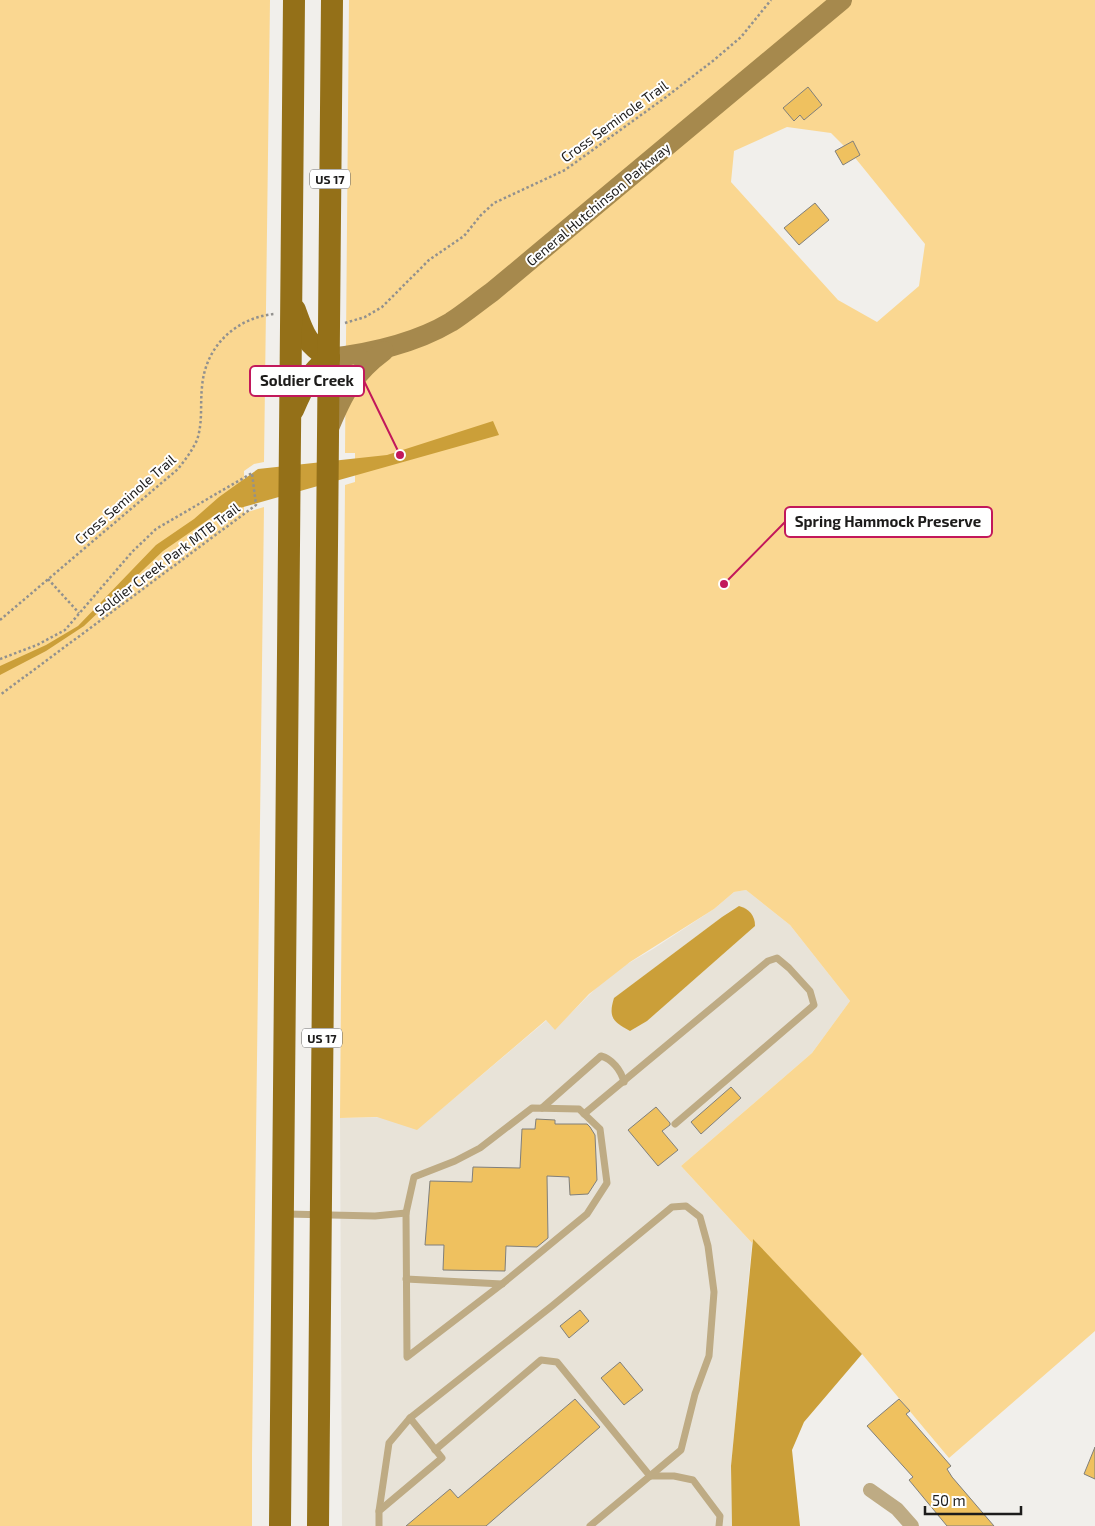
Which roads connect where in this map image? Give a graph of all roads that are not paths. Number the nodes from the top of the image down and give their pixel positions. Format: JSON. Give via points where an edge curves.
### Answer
{"nodes":[{"id":1,"x":294,"y":0,"type":"edge"},
{"id":2,"x":332,"y":0,"type":"edge"},
{"id":3,"x":842,"y":0,"type":"edge"},
{"id":4,"x":291,"y":300,"type":"junction"},
{"id":5,"x":387,"y":348,"type":"junction"},
{"id":6,"x":328,"y":358,"type":"junction"},
{"id":7,"x":290,"y":417,"type":"junction"},
{"id":8,"x":328,"y":439,"type":"junction"},
{"id":9,"x":624,"y":1082,"type":"junction"},
{"id":10,"x":542,"y":1108,"type":"junction"},
{"id":11,"x":584,"y":1114,"type":"junction"},
{"id":12,"x":675,"y":1124,"type":"dead end"},
{"id":13,"x":406,"y":1213,"type":"junction"},
{"id":14,"x":283,"y":1214,"type":"junction"},
{"id":15,"x":321,"y":1215,"type":"junction"},
{"id":16,"x":406,"y":1279,"type":"junction"},
{"id":17,"x":502,"y":1284,"type":"junction"},
{"id":18,"x":410,"y":1418,"type":"junction"},
{"id":19,"x":435,"y":1450,"type":"junction"},
{"id":20,"x":650,"y":1476,"type":"junction"},
{"id":21,"x":870,"y":1490,"type":"dead end"},
{"id":22,"x":379,"y":1511,"type":"junction"},
{"id":23,"x":280,"y":1526,"type":"edge"},
{"id":24,"x":318,"y":1526,"type":"edge"},
{"id":25,"x":379,"y":1526,"type":"edge"},
{"id":26,"x":590,"y":1526,"type":"edge"},
{"id":27,"x":719,"y":1526,"type":"edge"},
{"id":28,"x":912,"y":1526,"type":"edge"}],
"edges":[{"from":1,"to":4,"type":"main road","number":"US 17"},
{"from":2,"to":6,"type":"main road","number":"US 17"},
{"from":3,"to":5,"type":"street","name":"General Hutchinson Parkway","via":[[492,292],[451,322]]},
{"from":4,"to":6,"type":"main road","via":[[304,335]]},
{"from":4,"to":7,"type":"main road","number":"US 17"},
{"from":5,"to":6,"type":"street","name":"General Hutchinson Parkway"},
{"from":5,"to":8,"type":"street","via":[[372,360],[344,394]]},
{"from":6,"to":7,"type":"main road","via":[[303,386]]},
{"from":6,"to":8,"type":"main road","number":"US 17"},
{"from":7,"to":14,"type":"main road","number":"US 17"},
{"from":8,"to":15,"type":"main road","number":"US 17"},
{"from":9,"to":10,"type":"lane","via":[[622,1073],[608,1058],[600,1056]]},
{"from":9,"to":11,"type":"lane"},
{"from":9,"to":12,"type":"lane","via":[[768,961],[777,958],[810,991],[814,1005]]},
{"from":10,"to":11,"type":"lane","via":[[579,1109]]},
{"from":10,"to":13,"type":"lane","via":[[532,1108],[480,1148],[414,1177]]},
{"from":11,"to":17,"type":"lane","via":[[600,1129],[607,1183],[587,1214]]},
{"from":13,"to":15,"type":"lane"},
{"from":13,"to":16,"type":"lane"},
{"from":14,"to":15,"type":"lane"},
{"from":14,"to":23,"type":"main road","number":"US 17"},
{"from":15,"to":24,"type":"main road","number":"US 17"},
{"from":16,"to":17,"type":"lane"},
{"from":16,"to":17,"type":"lane","via":[[408,1357]]},
{"from":18,"to":19,"type":"lane"},
{"from":18,"to":20,"type":"lane","via":[[672,1207],[686,1206],[700,1217],[708,1246],[714,1292],[709,1356],[695,1394],[681,1450]]},
{"from":18,"to":22,"type":"lane","via":[[389,1443]]},
{"from":19,"to":20,"type":"lane","via":[[541,1360],[556,1362]]},
{"from":19,"to":22,"type":"lane","via":[[442,1458]]},
{"from":20,"to":26,"type":"lane"},
{"from":20,"to":27,"type":"lane","via":[[693,1480],[720,1516]]},
{"from":21,"to":28,"type":"street","via":[[897,1509]]},
{"from":22,"to":25,"type":"lane"}]}
